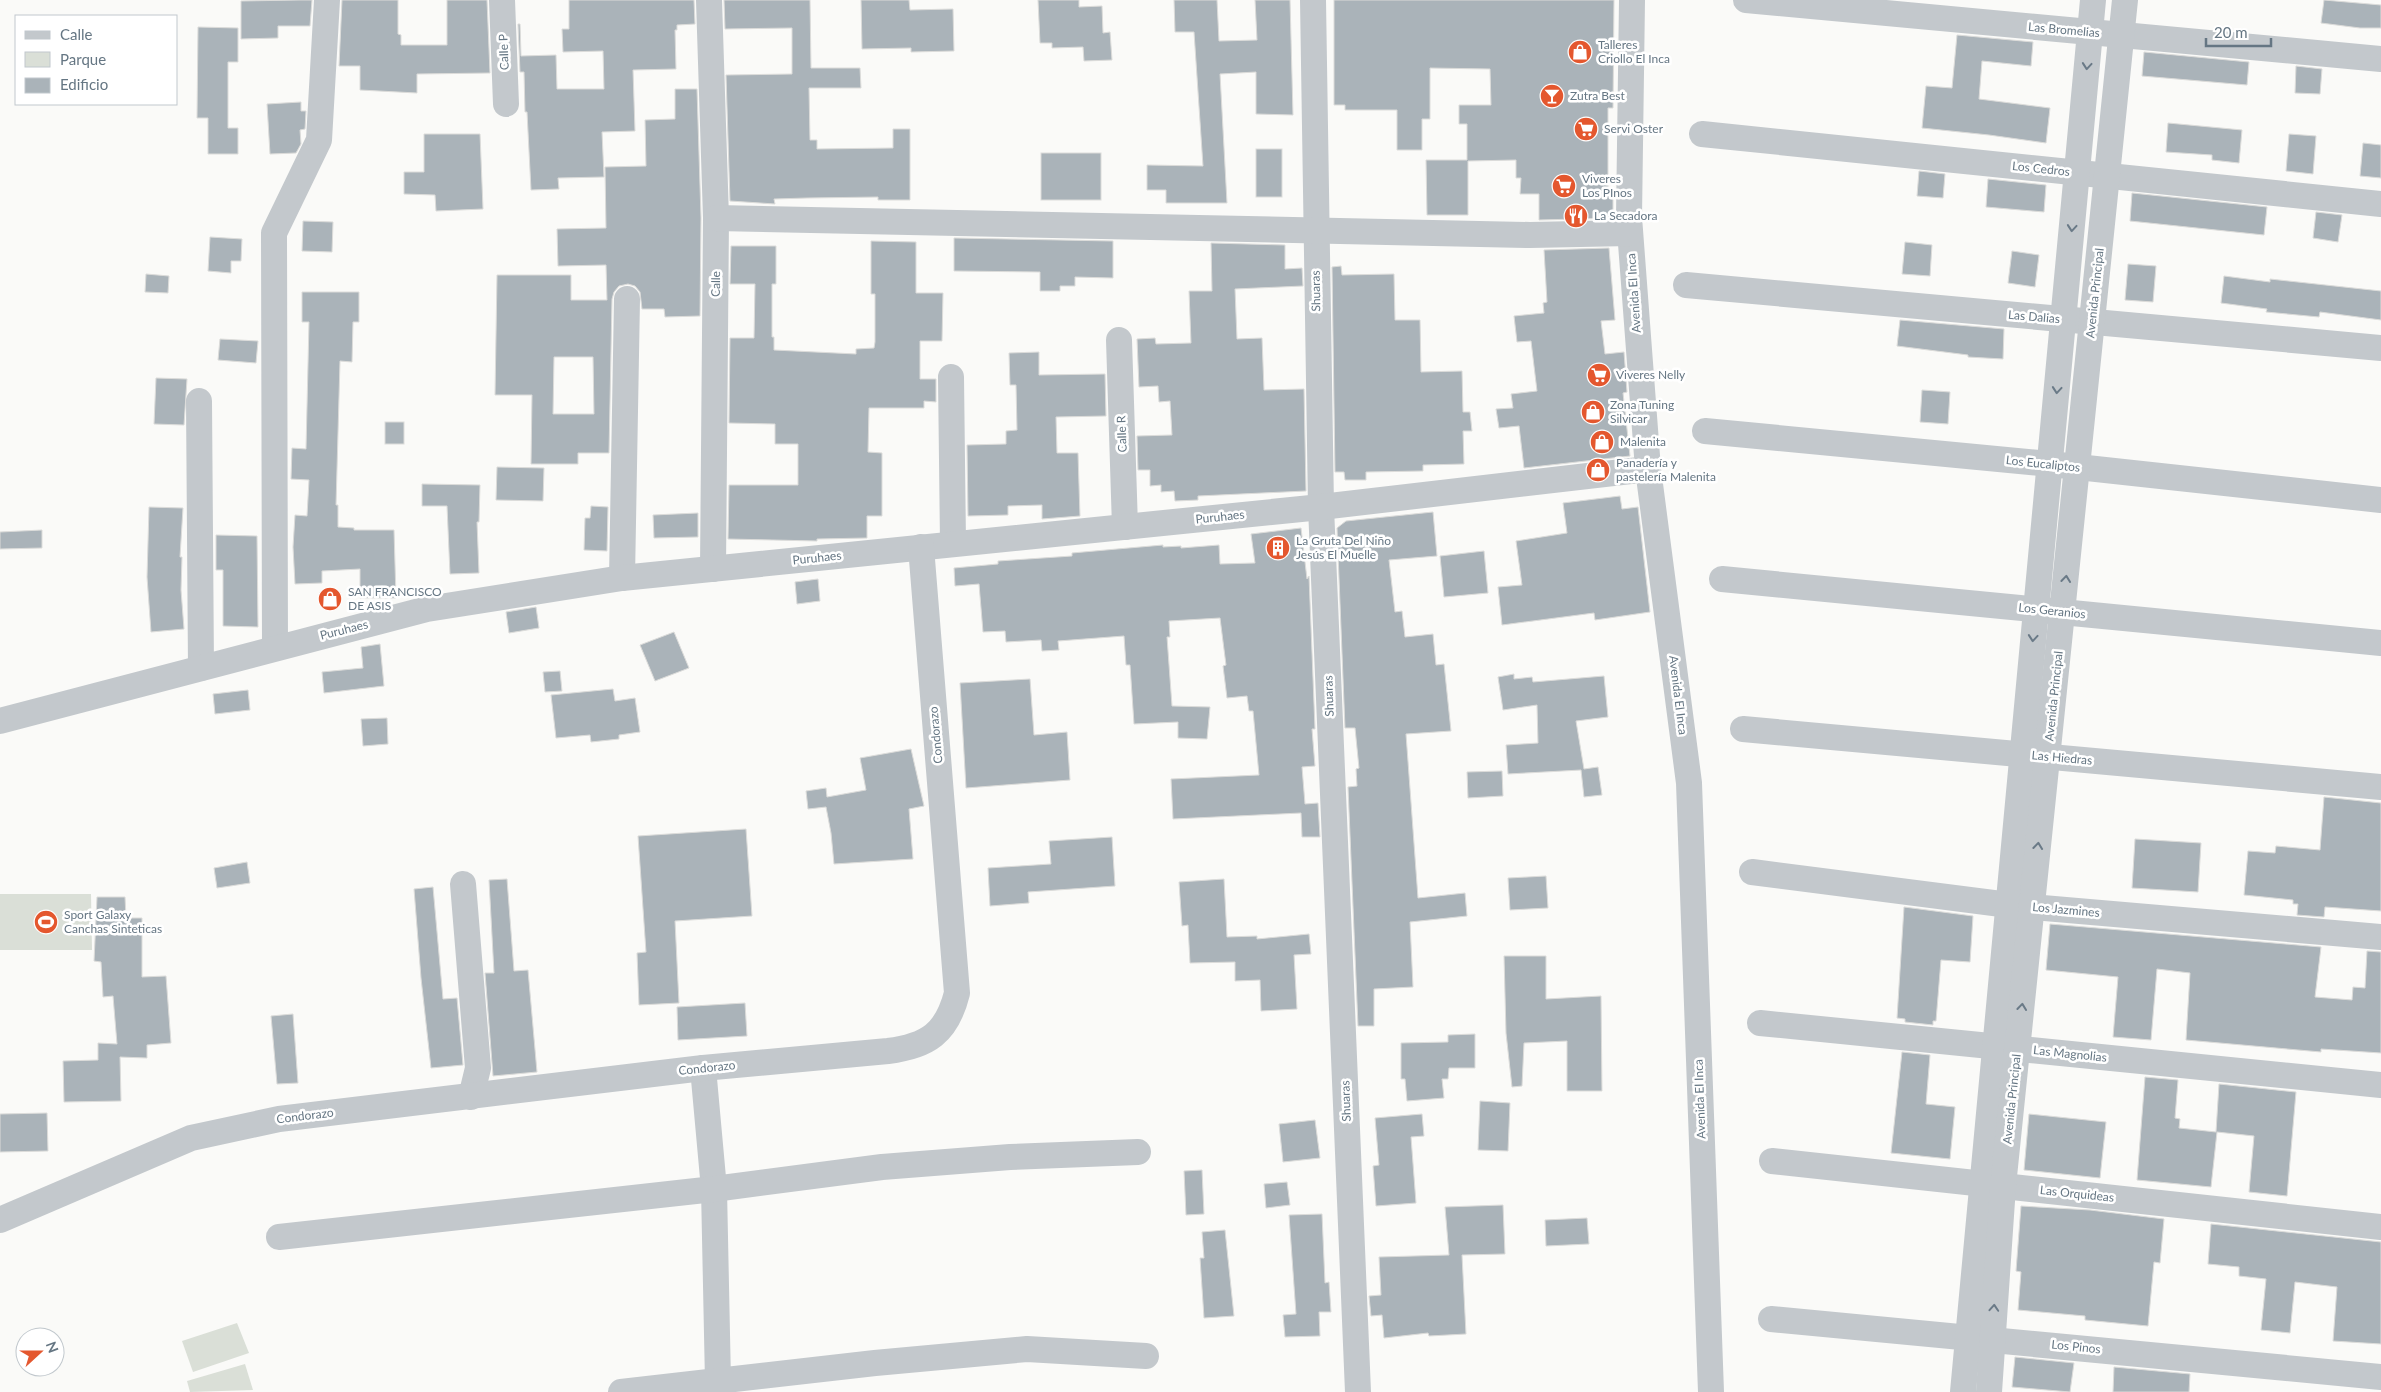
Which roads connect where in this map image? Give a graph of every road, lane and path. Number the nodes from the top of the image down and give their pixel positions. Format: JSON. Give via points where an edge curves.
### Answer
{"nodes":[{"id":1,"x":327,"y":0,"type":"edge"},
{"id":2,"x":502,"y":0,"type":"edge"},
{"id":3,"x":709,"y":0,"type":"edge"},
{"id":4,"x":1313,"y":0,"type":"edge"},
{"id":5,"x":1632,"y":0,"type":"edge"},
{"id":6,"x":1746,"y":0,"type":"edge"},
{"id":7,"x":2093,"y":0,"type":"edge"},
{"id":8,"x":2125,"y":0,"type":"edge"},
{"id":9,"x":2090,"y":32,"type":"junction"},
{"id":10,"x":2121,"y":35,"type":"junction"},
{"id":11,"x":2381,"y":59,"type":"edge"},
{"id":12,"x":506,"y":104,"type":"dead end"},
{"id":13,"x":1702,"y":134,"type":"dead end"},
{"id":14,"x":2077,"y":173,"type":"junction"},
{"id":15,"x":2107,"y":176,"type":"junction"},
{"id":16,"x":2381,"y":204,"type":"edge"},
{"id":17,"x":716,"y":218,"type":"junction"},
{"id":18,"x":1315,"y":230,"type":"junction"},
{"id":19,"x":1630,"y":233,"type":"junction"},
{"id":20,"x":1686,"y":285,"type":"dead end"},
{"id":21,"x":627,"y":299,"type":"dead end"},
{"id":22,"x":2063,"y":319,"type":"junction"},
{"id":23,"x":2092,"y":322,"type":"junction"},
{"id":24,"x":1119,"y":340,"type":"dead end"},
{"id":25,"x":2381,"y":348,"type":"edge"},
{"id":26,"x":952,"y":377,"type":"dead end"},
{"id":27,"x":199,"y":401,"type":"dead end"},
{"id":28,"x":1705,"y":431,"type":"dead end"},
{"id":29,"x":2050,"y":464,"type":"junction"},
{"id":30,"x":2077,"y":467,"type":"junction"},
{"id":31,"x":1648,"y":469,"type":"junction"},
{"id":32,"x":2381,"y":500,"type":"edge"},
{"id":33,"x":1321,"y":507,"type":"junction"},
{"id":34,"x":1125,"y":527,"type":"junction"},
{"id":35,"x":953,"y":543,"type":"junction"},
{"id":36,"x":921,"y":547,"type":"junction"},
{"id":37,"x":713,"y":569,"type":"junction"},
{"id":38,"x":622,"y":578,"type":"junction"},
{"id":39,"x":1722,"y":579,"type":"dead end"},
{"id":40,"x":2036,"y":610,"type":"junction"},
{"id":41,"x":2062,"y":612,"type":"junction"},
{"id":42,"x":2381,"y":643,"type":"edge"},
{"id":43,"x":275,"y":648,"type":"junction"},
{"id":44,"x":200,"y":668,"type":"junction"},
{"id":45,"x":0,"y":721,"type":"edge"},
{"id":46,"x":1744,"y":729,"type":"dead end"},
{"id":47,"x":2035,"y":756,"type":"junction"},
{"id":48,"x":2381,"y":787,"type":"edge"},
{"id":49,"x":1752,"y":872,"type":"dead end"},
{"id":50,"x":463,"y":884,"type":"dead end"},
{"id":51,"x":2020,"y":906,"type":"junction"},
{"id":52,"x":2381,"y":938,"type":"edge"},
{"id":53,"x":1760,"y":1022,"type":"dead end"},
{"id":54,"x":2006,"y":1048,"type":"junction"},
{"id":55,"x":703,"y":1068,"type":"junction"},
{"id":56,"x":2381,"y":1085,"type":"edge"},
{"id":57,"x":471,"y":1097,"type":"junction"},
{"id":58,"x":1138,"y":1152,"type":"dead end"},
{"id":59,"x":1772,"y":1161,"type":"dead end"},
{"id":60,"x":1993,"y":1185,"type":"junction"},
{"id":61,"x":714,"y":1189,"type":"junction"},
{"id":62,"x":0,"y":1220,"type":"edge"},
{"id":63,"x":2381,"y":1228,"type":"edge"},
{"id":64,"x":279,"y":1237,"type":"dead end"},
{"id":65,"x":1771,"y":1319,"type":"dead end"},
{"id":66,"x":1980,"y":1338,"type":"junction"},
{"id":67,"x":1146,"y":1356,"type":"dead end"},
{"id":68,"x":2381,"y":1377,"type":"edge"},
{"id":69,"x":716,"y":1387,"type":"edge"},
{"id":70,"x":621,"y":1392,"type":"edge"},
{"id":71,"x":1358,"y":1392,"type":"edge"},
{"id":72,"x":1711,"y":1392,"type":"edge"},
{"id":73,"x":1963,"y":1392,"type":"edge"},
{"id":74,"x":1988,"y":1392,"type":"edge"}],
"edges":[{"from":1,"to":43,"type":"street","via":[[319,140],[274,232]]},
{"from":2,"to":12,"type":"street","name":"Calle P"},
{"from":3,"to":17,"type":"street","name":"Calle"},
{"from":4,"to":18,"type":"street","name":"Shuaras"},
{"from":5,"to":19,"type":"street","name":"Avenida El Inca"},
{"from":6,"to":9,"type":"street","name":"Las Bromelias"},
{"from":7,"to":9,"type":"street","name":"Avenida Principal"},
{"from":8,"to":10,"type":"street","name":"Avenida Principal"},
{"from":9,"to":10,"type":"street","name":"Las Bromelias"},
{"from":9,"to":14,"type":"street","name":"Avenida Principal","one_way":true},
{"from":10,"to":11,"type":"street","name":"Las Bromelias"},
{"from":10,"to":15,"type":"street","name":"Avenida Principal"},
{"from":13,"to":14,"type":"street","name":"Los Cedros"},
{"from":14,"to":15,"type":"street","name":"Los Cedros"},
{"from":14,"to":22,"type":"street","name":"Avenida Principal","one_way":true},
{"from":15,"to":16,"type":"street","name":"Los Cedros"},
{"from":15,"to":23,"type":"street","name":"Avenida Principal"},
{"from":17,"to":18,"type":"street"},
{"from":17,"to":37,"type":"street","name":"Calle"},
{"from":18,"to":19,"type":"street","via":[[1530,235]]},
{"from":18,"to":33,"type":"street","name":"Shuaras"},
{"from":19,"to":31,"type":"street","name":"Avenida El Inca"},
{"from":20,"to":22,"type":"street","name":"Las Dalias"},
{"from":21,"to":38,"type":"street"},
{"from":22,"to":23,"type":"street","name":"Las Dalias"},
{"from":22,"to":29,"type":"street","name":"Avenida Principal","one_way":true},
{"from":23,"to":25,"type":"street","name":"Las Dalias"},
{"from":23,"to":30,"type":"street","name":"Avenida Principal"},
{"from":24,"to":34,"type":"street","name":"Calle R"},
{"from":26,"to":35,"type":"street"},
{"from":27,"to":44,"type":"street"},
{"from":28,"to":29,"type":"street","name":"Los Eucaliptos"},
{"from":29,"to":30,"type":"street","name":"Los Eucaliptos"},
{"from":29,"to":40,"type":"street","name":"Avenida Principal"},
{"from":30,"to":32,"type":"street","name":"Los Eucaliptos"},
{"from":41,"to":30,"type":"street","name":"Avenida Principal","one_way":true},
{"from":31,"to":33,"type":"street","name":"Puruhaes"},
{"from":31,"to":72,"type":"street","name":"Avenida El Inca","via":[[1689,782]]},
{"from":33,"to":34,"type":"street","name":"Puruhaes"},
{"from":33,"to":71,"type":"street","name":"Shuaras"},
{"from":34,"to":35,"type":"street","name":"Puruhaes"},
{"from":35,"to":36,"type":"street","name":"Puruhaes"},
{"from":36,"to":37,"type":"street","name":"Puruhaes"},
{"from":36,"to":55,"type":"street","name":"Condorazo","via":[[957,993],[952,1012],[942,1028],[927,1041],[909,1048]]},
{"from":37,"to":38,"type":"street","name":"Puruhaes"},
{"from":38,"to":43,"type":"street","name":"Puruhaes","via":[[426,609]]},
{"from":39,"to":40,"type":"street","name":"Los Geranios"},
{"from":40,"to":41,"type":"street","name":"Los Geranios"},
{"from":40,"to":47,"type":"street","name":"Avenida Principal","one_way":true},
{"from":41,"to":42,"type":"street","name":"Los Geranios"},
{"from":41,"to":47,"type":"street","name":"Avenida Principal"},
{"from":43,"to":44,"type":"street","name":"Puruhaes"},
{"from":44,"to":45,"type":"street","name":"Puruhaes"},
{"from":46,"to":47,"type":"street","name":"Las Hiedras"},
{"from":47,"to":48,"type":"street","name":"Las Hiedras"},
{"from":47,"to":51,"type":"street","name":"Avenida Principal"},
{"from":49,"to":51,"type":"street","name":"Los Jazmines"},
{"from":50,"to":57,"type":"street","via":[[478,1068]]},
{"from":51,"to":52,"type":"street","name":"Los Jazmines"},
{"from":51,"to":54,"type":"street","name":"Avenida Principal"},
{"from":53,"to":54,"type":"street","name":"Las Magnolias"},
{"from":54,"to":56,"type":"street","name":"Las Magnolias"},
{"from":54,"to":60,"type":"street","name":"Avenida Principal"},
{"from":55,"to":57,"type":"street","name":"Condorazo"},
{"from":55,"to":61,"type":"street"},
{"from":57,"to":62,"type":"street","name":"Condorazo","via":[[279,1119],[191,1138]]},
{"from":58,"to":61,"type":"street","via":[[882,1167]]},
{"from":59,"to":60,"type":"street","name":"Las Orquideas"},
{"from":60,"to":63,"type":"street","name":"Las Orquideas"},
{"from":60,"to":66,"type":"street","name":"Avenida Principal"},
{"from":61,"to":64,"type":"street"},
{"from":61,"to":69,"type":"street"},
{"from":65,"to":66,"type":"street","name":"Los Pinos"},
{"from":66,"to":68,"type":"street","name":"Los Pinos"},
{"from":66,"to":73,"type":"street","name":"Avenida Principal"},
{"from":66,"to":74,"type":"street","name":"Avenida Principal"},
{"from":67,"to":69,"type":"street","via":[[1027,1349]]},
{"from":69,"to":70,"type":"street"}]}
